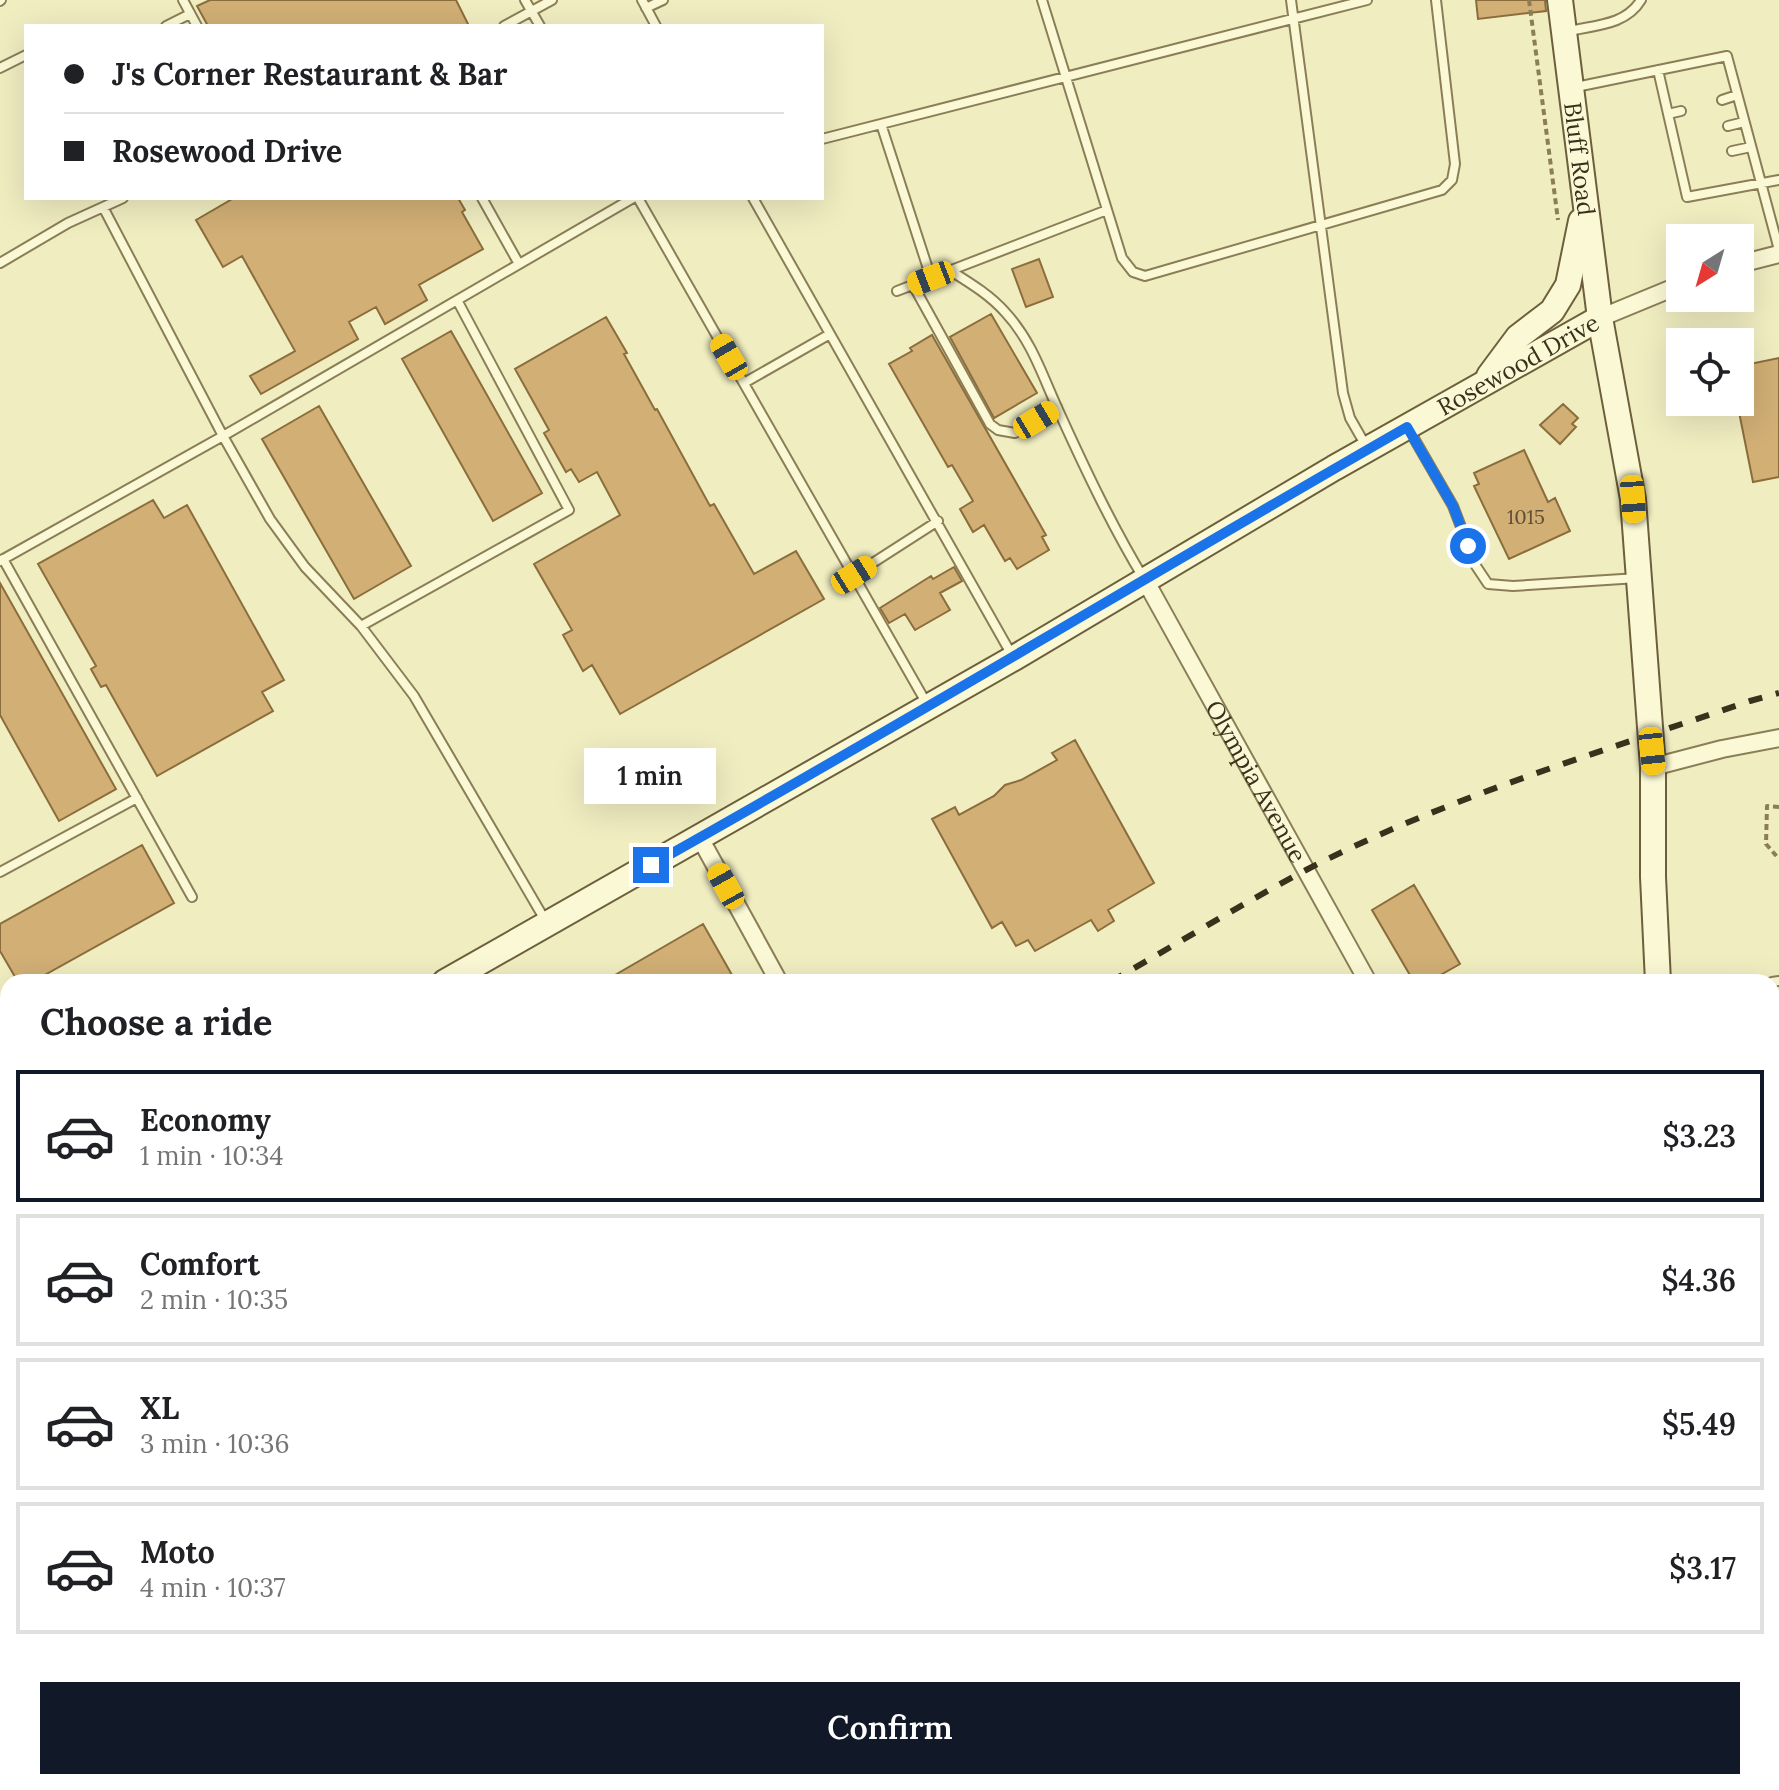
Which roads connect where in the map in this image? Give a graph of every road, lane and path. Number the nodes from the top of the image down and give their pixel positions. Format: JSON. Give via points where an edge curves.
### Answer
{"nodes":[{"id":1,"x":183,"y":0,"type":"edge"},
{"id":2,"x":525,"y":0,"type":"edge"},
{"id":3,"x":552,"y":0,"type":"edge"},
{"id":4,"x":663,"y":0,"type":"edge"},
{"id":5,"x":1042,"y":0,"type":"edge"},
{"id":6,"x":1291,"y":0,"type":"edge"},
{"id":7,"x":1367,"y":0,"type":"edge"},
{"id":8,"x":1436,"y":0,"type":"edge"},
{"id":9,"x":1529,"y":0,"type":"edge"},
{"id":10,"x":1560,"y":0,"type":"edge"},
{"id":11,"x":1641,"y":0,"type":"edge"},
{"id":12,"x":644,"y":4,"type":"edge"},
{"id":13,"x":531,"y":11,"type":"junction"},
{"id":14,"x":190,"y":14,"type":"junction"},
{"id":15,"x":1294,"y":19,"type":"junction"},
{"id":16,"x":170,"y":24,"type":"edge"},
{"id":17,"x":196,"y":24,"type":"edge"},
{"id":18,"x":508,"y":24,"type":"edge"},
{"id":19,"x":539,"y":24,"type":"edge"},
{"id":20,"x":655,"y":24,"type":"edge"},
{"id":21,"x":1564,"y":32,"type":"junction"},
{"id":22,"x":24,"y":56,"type":"edge"},
{"id":23,"x":0,"y":68,"type":"edge"},
{"id":24,"x":1658,"y":70,"type":"junction"},
{"id":25,"x":1066,"y":77,"type":"junction"},
{"id":26,"x":1571,"y":88,"type":"junction"},
{"id":27,"x":1737,"y":95,"type":"junction"},
{"id":28,"x":1722,"y":100,"type":"dead end"},
{"id":29,"x":1681,"y":111,"type":"dead end"},
{"id":30,"x":1668,"y":114,"type":"junction"},
{"id":31,"x":1744,"y":122,"type":"junction"},
{"id":32,"x":881,"y":124,"type":"junction"},
{"id":33,"x":1728,"y":126,"type":"dead end"},
{"id":34,"x":1686,"y":136,"type":"dead end"},
{"id":35,"x":824,"y":138,"type":"edge"},
{"id":36,"x":1673,"y":139,"type":"junction"},
{"id":37,"x":1751,"y":147,"type":"junction"},
{"id":38,"x":1732,"y":151,"type":"dead end"},
{"id":39,"x":1692,"y":159,"type":"dead end"},
{"id":40,"x":1679,"y":163,"type":"junction"},
{"id":41,"x":1779,"y":180,"type":"edge"},
{"id":42,"x":1761,"y":183,"type":"junction"},
{"id":43,"x":1586,"y":195,"type":"junction"},
{"id":44,"x":119,"y":200,"type":"edge"},
{"id":45,"x":483,"y":200,"type":"edge"},
{"id":46,"x":637,"y":200,"type":"edge"},
{"id":47,"x":640,"y":200,"type":"edge"},
{"id":48,"x":754,"y":200,"type":"edge"},
{"id":49,"x":103,"y":207,"type":"junction"},
{"id":50,"x":1107,"y":210,"type":"junction"},
{"id":51,"x":1558,"y":219,"type":"dead end"},
{"id":52,"x":1321,"y":226,"type":"junction"},
{"id":53,"x":1779,"y":252,"type":"edge"},
{"id":54,"x":1754,"y":260,"type":"edge"},
{"id":55,"x":0,"y":263,"type":"edge"},
{"id":56,"x":519,"y":264,"type":"junction"},
{"id":57,"x":951,"y":271,"type":"junction"},
{"id":58,"x":931,"y":278,"type":"junction"},
{"id":59,"x":913,"y":285,"type":"junction"},
{"id":60,"x":897,"y":291,"type":"dead end"},
{"id":61,"x":1666,"y":291,"type":"edge"},
{"id":62,"x":457,"y":300,"type":"junction"},
{"id":63,"x":1600,"y":318,"type":"junction"},
{"id":64,"x":830,"y":334,"type":"junction"},
{"id":65,"x":744,"y":383,"type":"junction"},
{"id":66,"x":1484,"y":383,"type":"junction"},
{"id":67,"x":1057,"y":407,"type":"junction"},
{"id":68,"x":1407,"y":427,"type":"junction"},
{"id":69,"x":223,"y":436,"type":"junction"},
{"id":70,"x":1368,"y":450,"type":"junction"},
{"id":71,"x":938,"y":521,"type":"junction"},
{"id":72,"x":2,"y":560,"type":"edge"},
{"id":73,"x":854,"y":575,"type":"junction"},
{"id":74,"x":1639,"y":578,"type":"junction"},
{"id":75,"x":1145,"y":580,"type":"junction"},
{"id":76,"x":361,"y":626,"type":"junction"},
{"id":77,"x":1014,"y":658,"type":"junction"},
{"id":78,"x":928,"y":705,"type":"junction"},
{"id":79,"x":1779,"y":738,"type":"edge"},
{"id":80,"x":1653,"y":767,"type":"junction"},
{"id":81,"x":137,"y":798,"type":"junction"},
{"id":82,"x":1779,"y":807,"type":"edge"},
{"id":83,"x":700,"y":838,"type":"junction"},
{"id":84,"x":1779,"y":859,"type":"edge"},
{"id":85,"x":0,"y":872,"type":"edge"},
{"id":86,"x":192,"y":897,"type":"dead end"},
{"id":87,"x":548,"y":924,"type":"junction"},
{"id":88,"x":459,"y":974,"type":"edge"},
{"id":89,"x":775,"y":974,"type":"edge"},
{"id":90,"x":1364,"y":974,"type":"edge"},
{"id":91,"x":1658,"y":974,"type":"edge"}],
"edges":[{"from":1,"to":14,"type":"lane"},
{"from":2,"to":13,"type":"lane"},
{"from":3,"to":13,"type":"lane"},
{"from":4,"to":12,"type":"lane"},
{"from":5,"to":25,"type":"lane"},
{"from":6,"to":15,"type":"lane"},
{"from":7,"to":15,"type":"lane"},
{"from":8,"to":52,"type":"lane","via":[[1455,164],[1452,180],[1437,194]]},
{"from":9,"to":51,"type":"path"},
{"from":10,"to":21,"type":"main road","name":"Bluff Road"},
{"from":11,"to":21,"type":"lane","via":[[1621,19]]},
{"from":12,"to":20,"type":"lane"},
{"from":13,"to":18,"type":"lane"},
{"from":13,"to":19,"type":"lane"},
{"from":14,"to":16,"type":"lane"},
{"from":14,"to":17,"type":"lane"},
{"from":15,"to":25,"type":"lane"},
{"from":15,"to":52,"type":"lane"},
{"from":21,"to":26,"type":"main road","name":"Bluff Road"},
{"from":22,"to":23,"type":"lane"},
{"from":24,"to":26,"type":"lane"},
{"from":24,"to":27,"type":"lane","via":[[1727,56]]},
{"from":24,"to":30,"type":"lane"},
{"from":25,"to":32,"type":"lane"},
{"from":25,"to":50,"type":"lane"},
{"from":26,"to":43,"type":"main road","name":"Bluff Road"},
{"from":27,"to":28,"type":"lane"},
{"from":27,"to":31,"type":"lane"},
{"from":29,"to":30,"type":"lane"},
{"from":30,"to":36,"type":"lane"},
{"from":31,"to":33,"type":"lane"},
{"from":31,"to":37,"type":"lane"},
{"from":32,"to":35,"type":"lane"},
{"from":32,"to":58,"type":"lane"},
{"from":34,"to":36,"type":"lane"},
{"from":36,"to":40,"type":"lane"},
{"from":37,"to":38,"type":"lane"},
{"from":37,"to":42,"type":"lane"},
{"from":39,"to":40,"type":"lane"},
{"from":40,"to":42,"type":"lane","via":[[1687,197]]},
{"from":41,"to":42,"type":"lane"},
{"from":42,"to":53,"type":"lane"},
{"from":43,"to":63,"type":"main road","name":"Bluff Road"},
{"from":43,"to":66,"type":"main road","via":[[1568,285],[1552,311],[1518,337]]},
{"from":44,"to":49,"type":"lane"},
{"from":45,"to":56,"type":"lane"},
{"from":46,"to":56,"type":"lane"},
{"from":47,"to":65,"type":"lane"},
{"from":48,"to":64,"type":"lane"},
{"from":49,"to":55,"type":"lane"},
{"from":49,"to":69,"type":"lane"},
{"from":50,"to":52,"type":"lane","via":[[1124,264],[1145,276]]},
{"from":50,"to":57,"type":"lane"},
{"from":52,"to":70,"type":"lane","via":[[1343,393]]},
{"from":53,"to":54,"type":"street"},
{"from":56,"to":62,"type":"lane"},
{"from":57,"to":58,"type":"lane"},
{"from":57,"to":67,"type":"lane","via":[[1008,314],[1039,361]]},
{"from":58,"to":59,"type":"lane"},
{"from":59,"to":60,"type":"lane"},
{"from":59,"to":67,"type":"lane","via":[[990,424],[1015,433]]},
{"from":61,"to":63,"type":"street","name":"Rosewood Drive"},
{"from":62,"to":69,"type":"lane"},
{"from":62,"to":76,"type":"lane","via":[[569,510]]},
{"from":63,"to":66,"type":"main road","name":"Rosewood Drive"},
{"from":63,"to":74,"type":"main road","name":"Bluff Road","via":[[1633,499]]},
{"from":64,"to":65,"type":"lane"},
{"from":64,"to":71,"type":"lane"},
{"from":65,"to":73,"type":"lane"},
{"from":66,"to":68,"type":"main road","name":"Rosewood Drive"},
{"from":67,"to":75,"type":"lane","via":[[1111,524]]},
{"from":68,"to":70,"type":"main road","name":"Rosewood Drive"},
{"from":68,"to":74,"type":"lane","via":[[1453,506],[1488,584]]},
{"from":69,"to":72,"type":"lane"},
{"from":69,"to":76,"type":"lane","via":[[287,545]]},
{"from":70,"to":75,"type":"main road","name":"Rosewood Drive"},
{"from":71,"to":73,"type":"lane"},
{"from":71,"to":77,"type":"lane"},
{"from":72,"to":81,"type":"lane"},
{"from":73,"to":78,"type":"lane"},
{"from":74,"to":80,"type":"main road","name":"Bluff Road"},
{"from":75,"to":77,"type":"main road","name":"Rosewood Drive"},
{"from":75,"to":90,"type":"street","name":"Olympia Avenue"},
{"from":76,"to":87,"type":"lane","via":[[414,696]]},
{"from":77,"to":78,"type":"main road","name":"Rosewood Drive"},
{"from":78,"to":83,"type":"main road","name":"Rosewood Drive"},
{"from":79,"to":80,"type":"street"},
{"from":80,"to":91,"type":"main road","name":"Bluff Road"},
{"from":81,"to":85,"type":"lane"},
{"from":81,"to":86,"type":"lane"},
{"from":82,"to":84,"type":"path","via":[[1767,806],[1766,844]]},
{"from":83,"to":87,"type":"main road","name":"Rosewood Drive"},
{"from":83,"to":89,"type":"street"},
{"from":87,"to":88,"type":"main road","name":"Rosewood Drive"}]}
